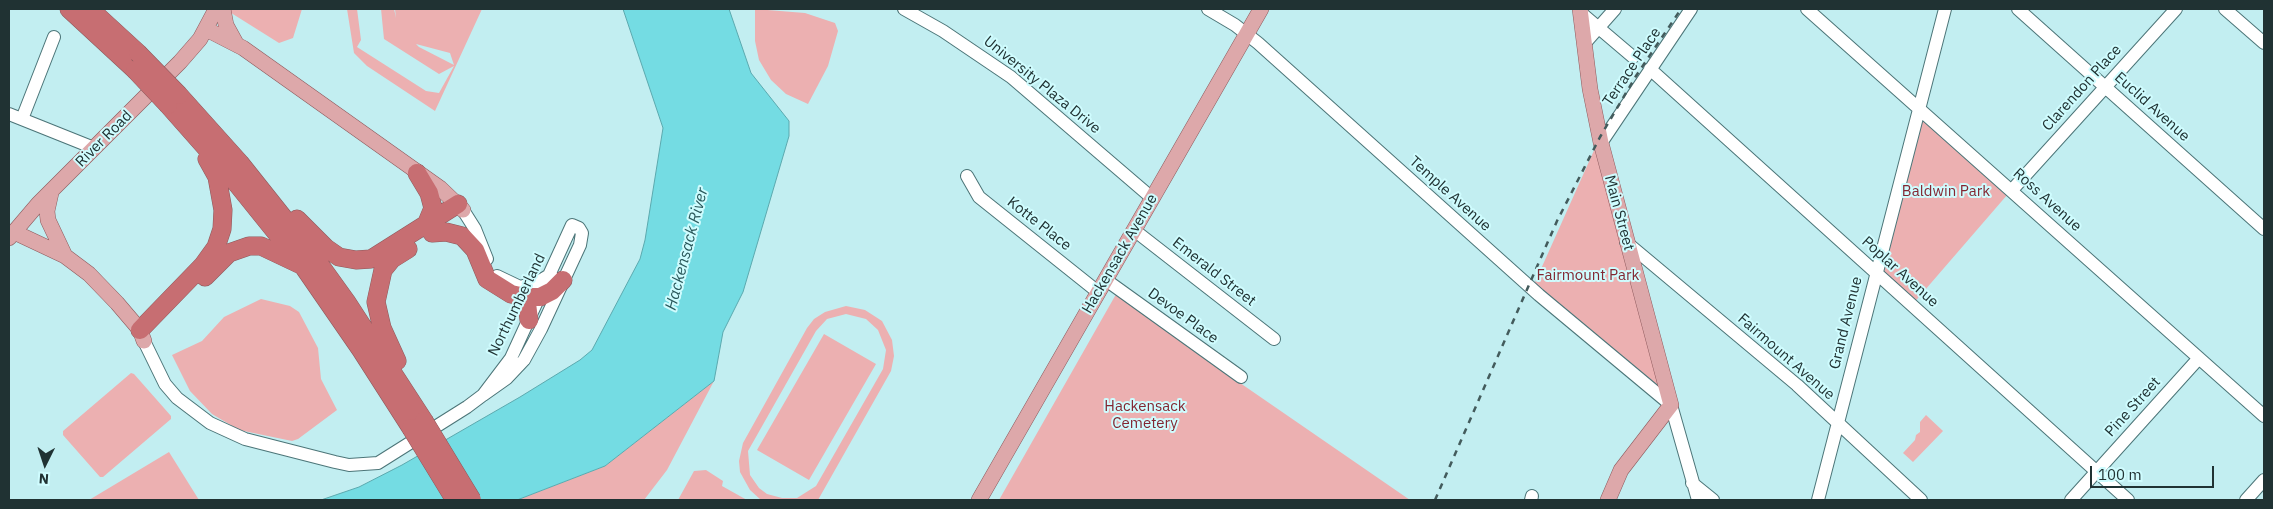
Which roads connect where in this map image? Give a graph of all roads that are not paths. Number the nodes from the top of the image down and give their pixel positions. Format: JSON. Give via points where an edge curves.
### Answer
{"nodes":[{"id":1,"x":70,"y":9,"type":"edge"},
{"id":2,"x":90,"y":9,"type":"edge"},
{"id":3,"x":216,"y":9,"type":"edge"},
{"id":4,"x":223,"y":9,"type":"edge"},
{"id":5,"x":904,"y":9,"type":"edge"},
{"id":6,"x":1208,"y":9,"type":"edge"},
{"id":7,"x":1261,"y":9,"type":"edge"},
{"id":8,"x":1615,"y":9,"type":"edge"},
{"id":9,"x":1691,"y":9,"type":"edge"},
{"id":10,"x":1807,"y":9,"type":"edge"},
{"id":11,"x":1945,"y":9,"type":"edge"},
{"id":12,"x":2018,"y":9,"type":"edge"},
{"id":13,"x":2176,"y":9,"type":"edge"},
{"id":14,"x":2226,"y":9,"type":"edge"},
{"id":15,"x":1580,"y":11,"type":"edge"},
{"id":16,"x":1598,"y":27,"type":"junction"},
{"id":17,"x":203,"y":34,"type":"junction"},
{"id":18,"x":1246,"y":34,"type":"junction"},
{"id":19,"x":54,"y":37,"type":"dead end"},
{"id":20,"x":2264,"y":43,"type":"edge"},
{"id":21,"x":1584,"y":44,"type":"junction"},
{"id":22,"x":237,"y":45,"type":"junction"},
{"id":23,"x":255,"y":57,"type":"junction"},
{"id":24,"x":1633,"y":57,"type":"dead end"},
{"id":25,"x":136,"y":62,"type":"junction"},
{"id":26,"x":1650,"y":69,"type":"junction"},
{"id":27,"x":2104,"y":88,"type":"junction"},
{"id":28,"x":174,"y":100,"type":"junction"},
{"id":29,"x":1919,"y":109,"type":"junction"},
{"id":30,"x":9,"y":114,"type":"edge"},
{"id":31,"x":22,"y":119,"type":"junction"},
{"id":32,"x":193,"y":132,"type":"junction"},
{"id":33,"x":1601,"y":143,"type":"junction"},
{"id":34,"x":94,"y":148,"type":"junction"},
{"id":35,"x":240,"y":163,"type":"junction"},
{"id":36,"x":417,"y":173,"type":"junction"},
{"id":37,"x":967,"y":176,"type":"dead end"},
{"id":38,"x":2012,"y":190,"type":"junction"},
{"id":39,"x":51,"y":193,"type":"junction"},
{"id":40,"x":1152,"y":198,"type":"junction"},
{"id":41,"x":460,"y":207,"type":"junction"},
{"id":42,"x":429,"y":229,"type":"junction"},
{"id":43,"x":2264,"y":229,"type":"edge"},
{"id":44,"x":1134,"y":230,"type":"junction"},
{"id":45,"x":10,"y":233,"type":"edge"},
{"id":46,"x":1626,"y":242,"type":"junction"},
{"id":47,"x":65,"y":256,"type":"junction"},
{"id":48,"x":303,"y":266,"type":"junction"},
{"id":49,"x":1876,"y":273,"type":"junction"},
{"id":50,"x":557,"y":277,"type":"junction"},
{"id":51,"x":1102,"y":286,"type":"junction"},
{"id":52,"x":522,"y":297,"type":"junction"},
{"id":53,"x":540,"y":297,"type":"junction"},
{"id":54,"x":529,"y":320,"type":"junction"},
{"id":55,"x":142,"y":336,"type":"junction"},
{"id":56,"x":1274,"y":339,"type":"dead end"},
{"id":57,"x":2200,"y":358,"type":"junction"},
{"id":58,"x":1241,"y":377,"type":"dead end"},
{"id":59,"x":483,"y":396,"type":"junction"},
{"id":60,"x":1671,"y":404,"type":"junction"},
{"id":61,"x":2263,"y":413,"type":"edge"},
{"id":62,"x":417,"y":424,"type":"junction"},
{"id":63,"x":1837,"y":425,"type":"junction"},
{"id":64,"x":2096,"y":472,"type":"junction"},
{"id":65,"x":2264,"y":480,"type":"edge"},
{"id":66,"x":1692,"y":483,"type":"junction"},
{"id":67,"x":455,"y":500,"type":"edge"},
{"id":68,"x":472,"y":500,"type":"edge"},
{"id":69,"x":980,"y":500,"type":"edge"},
{"id":70,"x":1608,"y":500,"type":"edge"},
{"id":71,"x":1698,"y":500,"type":"edge"},
{"id":72,"x":1713,"y":500,"type":"edge"},
{"id":73,"x":1818,"y":500,"type":"edge"},
{"id":74,"x":1921,"y":500,"type":"edge"},
{"id":75,"x":2071,"y":500,"type":"edge"},
{"id":76,"x":2128,"y":500,"type":"edge"},
{"id":77,"x":2246,"y":500,"type":"edge"}],
"edges":[{"from":1,"to":25,"type":"highway"},
{"from":2,"to":25,"type":"highway"},
{"from":3,"to":17,"type":"main road","name":"River Road"},
{"from":4,"to":22,"type":"main road","via":[[226,25]]},
{"from":5,"to":40,"type":"street","name":"University Plaza Drive","via":[[950,35],[1011,77]]},
{"from":6,"to":18,"type":"street","name":"Temple Avenue"},
{"from":7,"to":18,"type":"main road","name":"Hackensack Avenue"},
{"from":8,"to":16,"type":"street"},
{"from":9,"to":26,"type":"street","name":"Terrace Place"},
{"from":10,"to":29,"type":"street","name":"Ross Avenue"},
{"from":11,"to":29,"type":"street","name":"Grand Avenue"},
{"from":12,"to":27,"type":"street","name":"Euclid Avenue"},
{"from":13,"to":27,"type":"street","name":"Clarendon Place"},
{"from":14,"to":20,"type":"street"},
{"from":15,"to":16,"type":"street"},
{"from":15,"to":21,"type":"main road","name":"Main Street"},
{"from":16,"to":21,"type":"street"},
{"from":16,"to":24,"type":"street"},
{"from":17,"to":22,"type":"main road"},
{"from":17,"to":23,"type":"main road","via":[[219,47]]},
{"from":17,"to":34,"type":"main road","name":"River Road","via":[[180,62]]},
{"from":18,"to":40,"type":"main road","name":"Hackensack Avenue"},
{"from":18,"to":60,"type":"street","name":"Temple Avenue","via":[[1539,295]]},
{"from":19,"to":31,"type":"street"},
{"from":21,"to":33,"type":"main road","name":"Main Street"},
{"from":22,"to":23,"type":"main road"},
{"from":23,"to":36,"type":"main road"},
{"from":25,"to":28,"type":"highway","bridge":true},
{"from":26,"to":33,"type":"street","name":"Terrace Place"},
{"from":26,"to":49,"type":"street","name":"Poplar Avenue"},
{"from":27,"to":38,"type":"street","name":"Clarendon Place"},
{"from":27,"to":43,"type":"street","name":"Euclid Avenue"},
{"from":28,"to":32,"type":"highway"},
{"from":28,"to":35,"type":"highway"},
{"from":29,"to":38,"type":"street","name":"Ross Avenue"},
{"from":29,"to":49,"type":"street","name":"Grand Avenue"},
{"from":30,"to":31,"type":"street"},
{"from":31,"to":34,"type":"street"},
{"from":32,"to":48,"type":"highway"},
{"from":32,"to":55,"type":"highway","via":[[217,177],[224,210],[222,229],[216,247],[203,265]]},
{"from":33,"to":46,"type":"main road","name":"Main Street"},
{"from":34,"to":39,"type":"main road","name":"River Road"},
{"from":35,"to":42,"type":"highway","via":[[339,257],[371,259]]},
{"from":35,"to":62,"type":"highway","via":[[330,280]]},
{"from":36,"to":41,"type":"main road"},
{"from":36,"to":42,"type":"highway","via":[[429,193],[433,208]]},
{"from":37,"to":51,"type":"street","name":"Kotte Place","via":[[979,197]]},
{"from":38,"to":57,"type":"street","name":"Ross Avenue"},
{"from":39,"to":45,"type":"main road","name":"River Road"},
{"from":39,"to":47,"type":"main road","via":[[48,220]]},
{"from":40,"to":44,"type":"main road","name":"Hackensack Avenue"},
{"from":41,"to":42,"type":"highway"},
{"from":41,"to":50,"type":"street","via":[[475,229],[493,272],[499,278],[520,287]]},
{"from":42,"to":52,"type":"highway","via":[[462,236],[474,250],[487,279]]},
{"from":42,"to":62,"type":"highway","via":[[383,270],[376,302],[382,328]]},
{"from":44,"to":51,"type":"main road","name":"Hackensack Avenue"},
{"from":44,"to":56,"type":"street","name":"Emerald Street"},
{"from":45,"to":47,"type":"main road"},
{"from":46,"to":60,"type":"main road","name":"Main Street"},
{"from":46,"to":63,"type":"street","name":"Fairmount Avenue","via":[[1797,385]]},
{"from":47,"to":55,"type":"main road","via":[[89,274],[117,303]]},
{"from":48,"to":55,"type":"highway","via":[[261,246],[238,248]]},
{"from":48,"to":62,"type":"highway"},
{"from":49,"to":63,"type":"street","name":"Grand Avenue"},
{"from":49,"to":64,"type":"street","name":"Poplar Avenue"},
{"from":50,"to":50,"type":"street","name":"Northumberland","via":[[580,245],[582,233],[572,224]]},
{"from":50,"to":53,"type":"highway","via":[[552,291]]},
{"from":50,"to":59,"type":"street","via":[[524,360]]},
{"from":51,"to":58,"type":"street","name":"Devoe Place"},
{"from":51,"to":69,"type":"main road","name":"Hackensack Avenue"},
{"from":52,"to":53,"type":"highway"},
{"from":52,"to":54,"type":"highway"},
{"from":53,"to":54,"type":"street","name":"Northumberland"},
{"from":54,"to":59,"type":"street","name":"Northumberland","via":[[510,358]]},
{"from":55,"to":59,"type":"street","via":[[165,384],[210,423],[245,439],[349,465],[378,463]]},
{"from":57,"to":61,"type":"street","name":"Ross Avenue"},
{"from":57,"to":64,"type":"street","name":"Pine Street"},
{"from":60,"to":66,"type":"street","name":"Main Street"},
{"from":60,"to":70,"type":"main road","via":[[1620,470]]},
{"from":62,"to":67,"type":"highway","bridge":true},
{"from":62,"to":68,"type":"highway","bridge":true},
{"from":63,"to":73,"type":"street","name":"Grand Avenue"},
{"from":63,"to":74,"type":"street","name":"Fairmount Avenue"},
{"from":64,"to":75,"type":"street","name":"Pine Street"},
{"from":64,"to":76,"type":"street","name":"Poplar Avenue"},
{"from":65,"to":77,"type":"street"},
{"from":66,"to":71,"type":"street","name":"Main Street"},
{"from":66,"to":72,"type":"street"}]}
